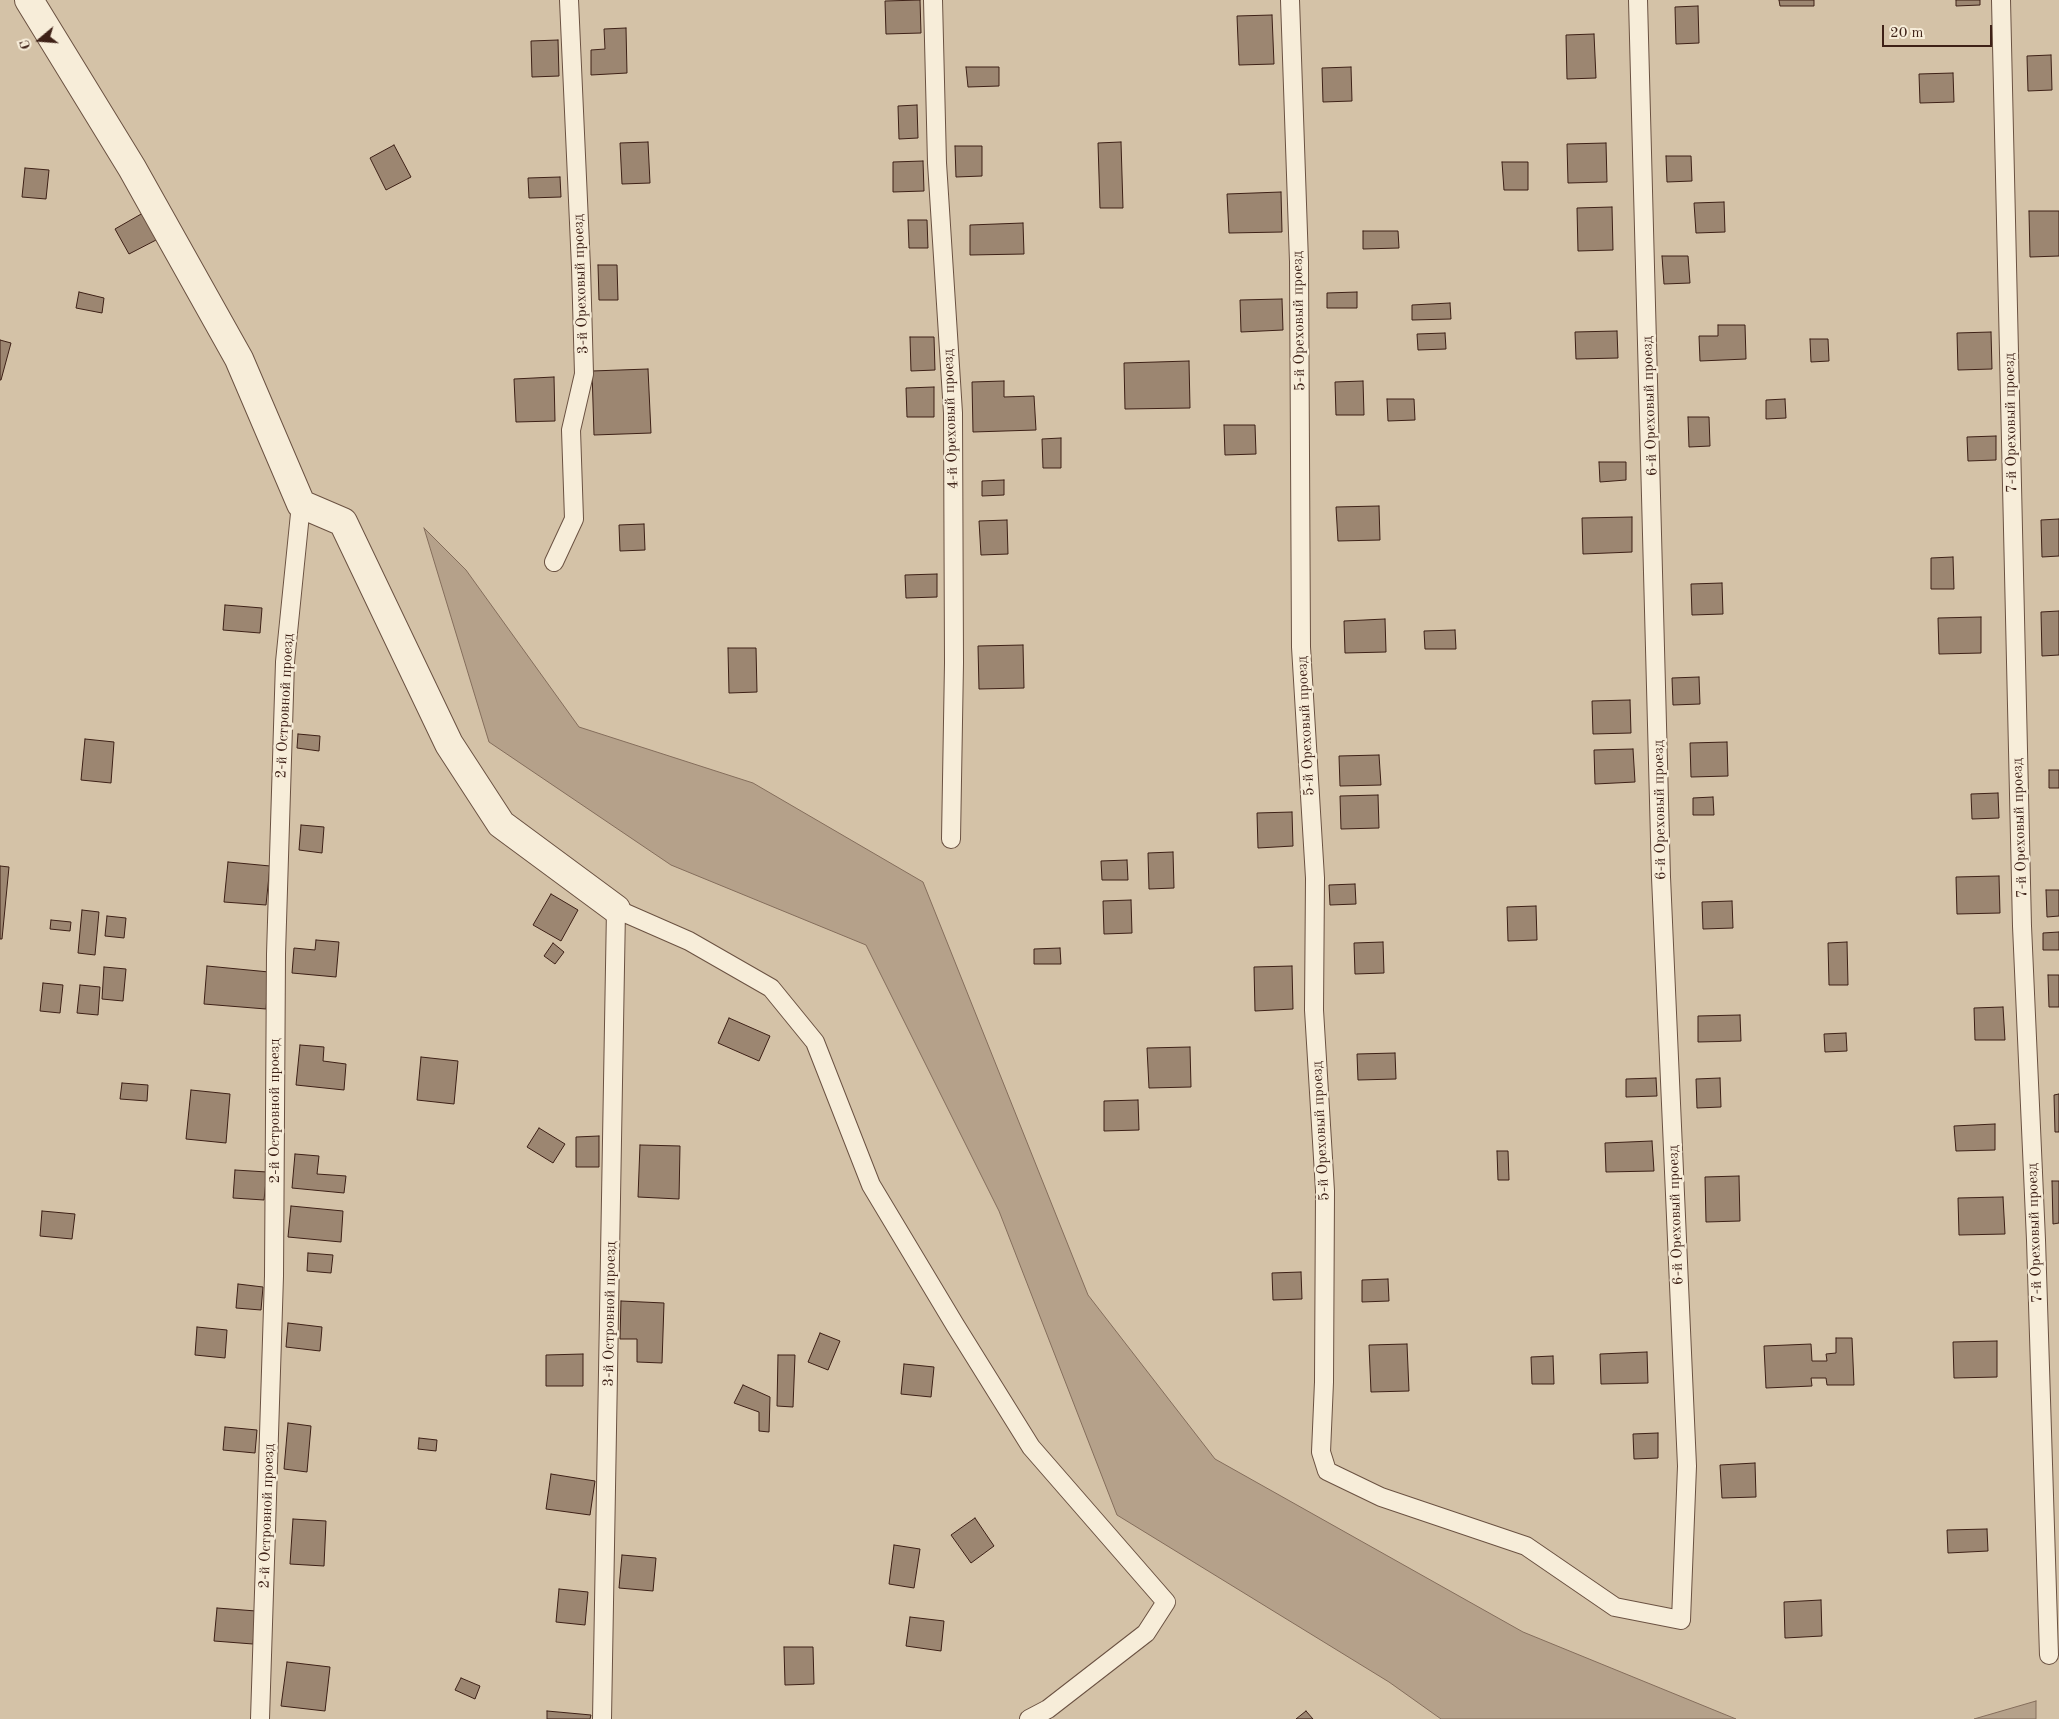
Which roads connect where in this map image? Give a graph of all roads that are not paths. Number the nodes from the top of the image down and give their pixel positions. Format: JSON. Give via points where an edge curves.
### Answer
{"nodes":[{"id":1,"x":29,"y":0,"type":"edge"},
{"id":2,"x":570,"y":0,"type":"edge"},
{"id":3,"x":933,"y":0,"type":"edge"},
{"id":4,"x":1290,"y":0,"type":"edge"},
{"id":5,"x":1638,"y":0,"type":"edge"},
{"id":6,"x":2001,"y":0,"type":"edge"},
{"id":7,"x":301,"y":504,"type":"junction"},
{"id":8,"x":554,"y":562,"type":"dead end"},
{"id":9,"x":950,"y":839,"type":"dead end"},
{"id":10,"x":616,"y":909,"type":"junction"},
{"id":11,"x":1681,"y":1620,"type":"joint"},
{"id":12,"x":2050,"y":1655,"type":"dead end"},
{"id":13,"x":260,"y":1719,"type":"edge"},
{"id":14,"x":602,"y":1719,"type":"edge"},
{"id":15,"x":1029,"y":1719,"type":"edge"}],
"edges":[{"from":1,"to":7,"type":"street","via":[[132,168],[239,359]]},
{"from":2,"to":8,"type":"lane","name":"3-й Ореховый проезд","via":[[584,374],[571,430],[574,519]]},
{"from":3,"to":9,"type":"lane","name":"4-й Ореховый проезд","via":[[937,164],[953,412],[954,663]]},
{"from":4,"to":11,"type":"lane","name":"5-й Ореховый проезд","via":[[1299,262],[1301,647],[1315,878],[1314,1010],[1325,1192],[1321,1452],[1327,1471],[1381,1497],[1526,1546],[1615,1607]]},
{"from":5,"to":11,"type":"lane","name":"6-й Ореховый проезд","via":[[1661,877],[1687,1466]]},
{"from":6,"to":12,"type":"lane","name":"7-й Ореховый проезд","via":[[2022,907]]},
{"from":7,"to":10,"type":"street","via":[[343,522],[449,744],[501,824]]},
{"from":7,"to":13,"type":"lane","name":"2-й Островной проезд","via":[[285,662],[276,954],[273,1305]]},
{"from":10,"to":14,"type":"lane","name":"3-й Островной проезд"},
{"from":10,"to":15,"type":"lane","via":[[689,941],[771,988],[815,1042],[871,1185],[960,1333],[1032,1447],[1166,1602],[1146,1633],[1048,1709]]}]}
